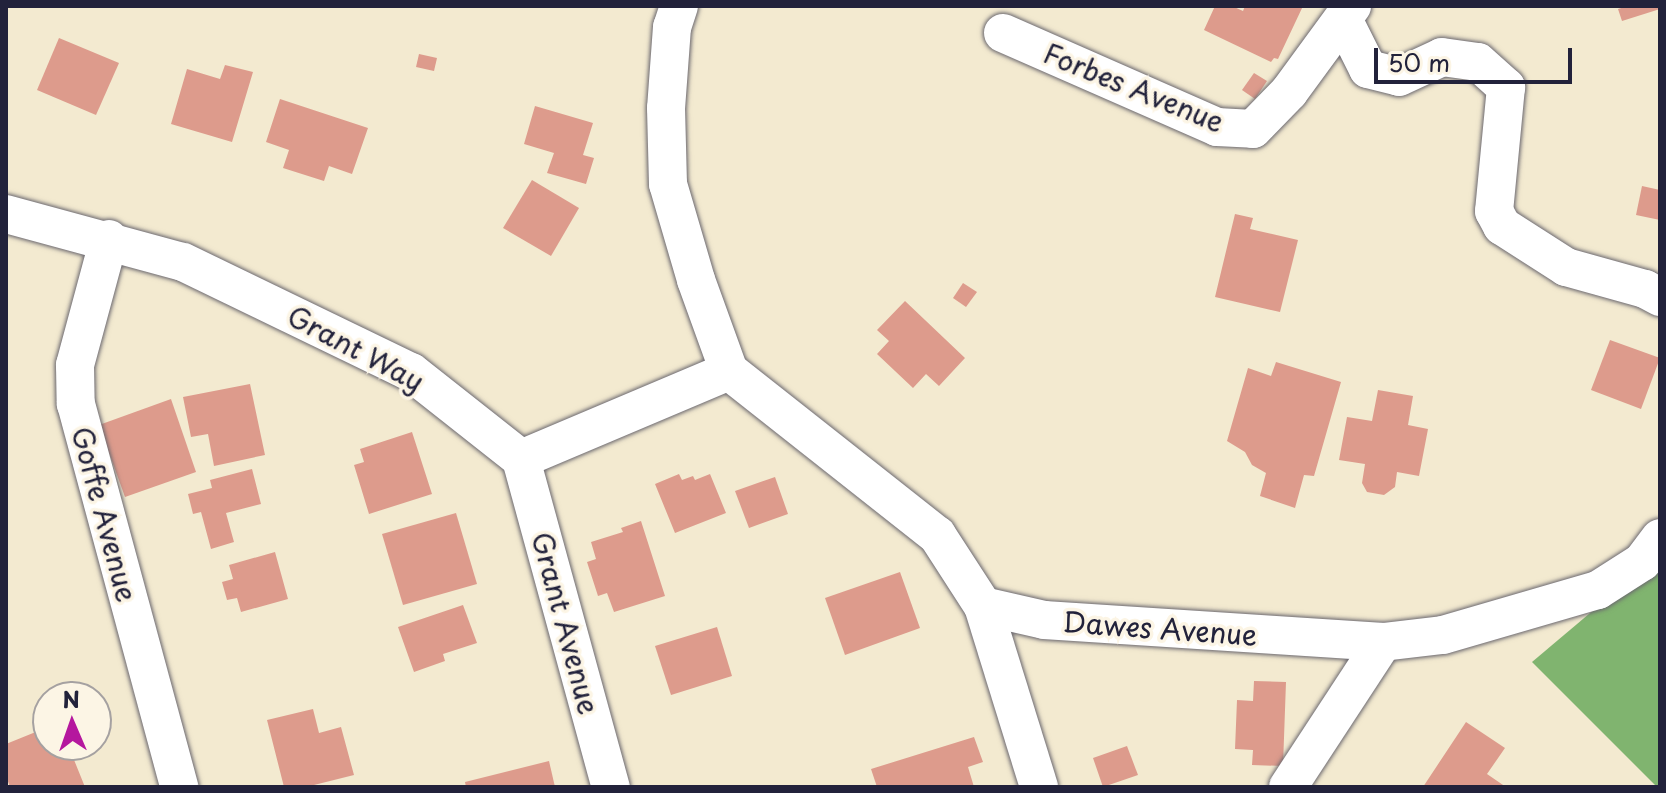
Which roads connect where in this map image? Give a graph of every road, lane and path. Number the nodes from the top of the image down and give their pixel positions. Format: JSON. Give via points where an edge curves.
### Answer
{"nodes":[{"id":1,"x":679,"y":6,"type":"edge"},
{"id":2,"x":1347,"y":13,"type":"edge"},
{"id":3,"x":1003,"y":33,"type":"dead end"},
{"id":4,"x":6,"y":214,"type":"edge"},
{"id":5,"x":109,"y":239,"type":"junction"},
{"id":6,"x":1660,"y":297,"type":"edge"},
{"id":7,"x":729,"y":371,"type":"junction"},
{"id":8,"x":521,"y":459,"type":"junction"},
{"id":9,"x":1660,"y":538,"type":"edge"},
{"id":10,"x":983,"y":606,"type":"junction"},
{"id":11,"x":1383,"y":642,"type":"junction"},
{"id":12,"x":179,"y":787,"type":"edge"},
{"id":13,"x":611,"y":787,"type":"edge"},
{"id":14,"x":1039,"y":787,"type":"edge"},
{"id":15,"x":1288,"y":787,"type":"edge"}],
"edges":[{"from":1,"to":7,"type":"street","via":[[672,27],[666,108],[668,184]]},
{"from":2,"to":3,"type":"street","name":"Forbes Avenue","via":[[1289,92],[1253,129],[1217,127]]},
{"from":2,"to":6,"type":"street","via":[[1368,69],[1399,77],[1442,57],[1478,62],[1506,87],[1494,211],[1502,226],[1566,267]]},
{"from":4,"to":5,"type":"street","name":"Grant Way"},
{"from":5,"to":8,"type":"street","name":"Grant Way","via":[[183,262],[411,372]]},
{"from":5,"to":12,"type":"street","name":"Goffe Avenue","via":[[75,365],[76,404]]},
{"from":7,"to":8,"type":"street"},
{"from":7,"to":10,"type":"street","via":[[937,535]]},
{"from":8,"to":13,"type":"street","name":"Grant Avenue"},
{"from":9,"to":11,"type":"street","name":"Dawes Avenue","via":[[1642,562],[1598,590],[1443,635]]},
{"from":10,"to":11,"type":"street","name":"Dawes Avenue","via":[[1044,620]]},
{"from":10,"to":14,"type":"street"},
{"from":11,"to":15,"type":"street"}]}
